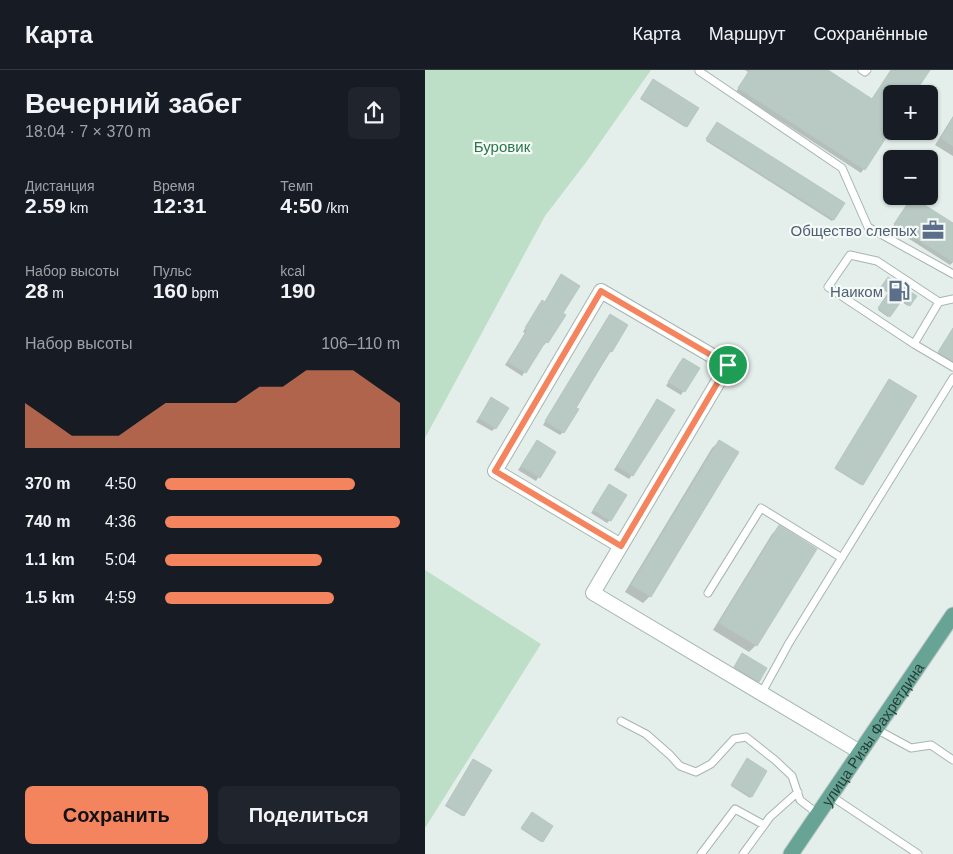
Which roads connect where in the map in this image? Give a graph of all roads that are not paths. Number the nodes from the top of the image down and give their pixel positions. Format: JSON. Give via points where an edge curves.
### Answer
{"nodes":[{"id":1,"x":700,"y":70,"type":"edge"},
{"id":2,"x":862,"y":70,"type":"edge"},
{"id":3,"x":867,"y":70,"type":"edge"},
{"id":4,"x":953,"y":274,"type":"edge"},
{"id":5,"x":953,"y":299,"type":"edge"},
{"id":6,"x":939,"y":302,"type":"junction"},
{"id":7,"x":914,"y":344,"type":"junction"},
{"id":8,"x":953,"y":367,"type":"edge"},
{"id":9,"x":953,"y":378,"type":"edge"},
{"id":10,"x":621,"y":546,"type":"junction"},
{"id":11,"x":842,"y":558,"type":"junction"},
{"id":12,"x":709,"y":593,"type":"dead end"},
{"id":13,"x":953,"y":615,"type":"edge"},
{"id":14,"x":761,"y":694,"type":"junction"},
{"id":15,"x":621,"y":721,"type":"dead end"},
{"id":16,"x":876,"y":729,"type":"junction"},
{"id":17,"x":860,"y":752,"type":"junction"},
{"id":18,"x":953,"y":760,"type":"edge"},
{"id":19,"x":798,"y":792,"type":"junction"},
{"id":20,"x":831,"y":796,"type":"junction"},
{"id":21,"x":818,"y":814,"type":"junction"},
{"id":22,"x":764,"y":825,"type":"junction"},
{"id":23,"x":701,"y":854,"type":"edge"},
{"id":24,"x":743,"y":854,"type":"edge"},
{"id":25,"x":791,"y":854,"type":"edge"},
{"id":26,"x":918,"y":854,"type":"edge"}],
"edges":[{"from":1,"to":4,"type":"lane","via":[[843,168],[868,227]]},
{"from":2,"to":3,"type":"lane"},
{"from":5,"to":6,"type":"lane"},
{"from":6,"to":7,"type":"lane"},
{"from":6,"to":7,"type":"lane","via":[[877,261],[850,255],[828,287]]},
{"from":7,"to":8,"type":"lane"},
{"from":9,"to":11,"type":"lane"},
{"from":10,"to":10,"type":"street","via":[[495,471],[601,291],[728,365]]},
{"from":10,"to":14,"type":"street","via":[[593,593]]},
{"from":11,"to":12,"type":"lane","via":[[761,508]]},
{"from":11,"to":14,"type":"lane"},
{"from":13,"to":16,"type":"main road","name":"улица Ризы Фахретдина"},
{"from":14,"to":17,"type":"street"},
{"from":15,"to":19,"type":"lane","via":[[646,734],[680,766],[696,772],[711,764],[734,739],[746,737],[792,776]]},
{"from":16,"to":17,"type":"main road","name":"улица Ризы Фахретдина"},
{"from":16,"to":18,"type":"lane","via":[[911,748],[931,745]]},
{"from":17,"to":20,"type":"main road","name":"улица Ризы Фахретдина"},
{"from":19,"to":21,"type":"lane","via":[[800,800]]},
{"from":19,"to":22,"type":"lane"},
{"from":20,"to":21,"type":"main road","name":"улица Ризы Фахретдина"},
{"from":20,"to":26,"type":"lane"},
{"from":21,"to":25,"type":"main road","name":"улица Ризы Фахретдина"},
{"from":22,"to":23,"type":"lane","via":[[735,809]]},
{"from":22,"to":24,"type":"lane"}]}
